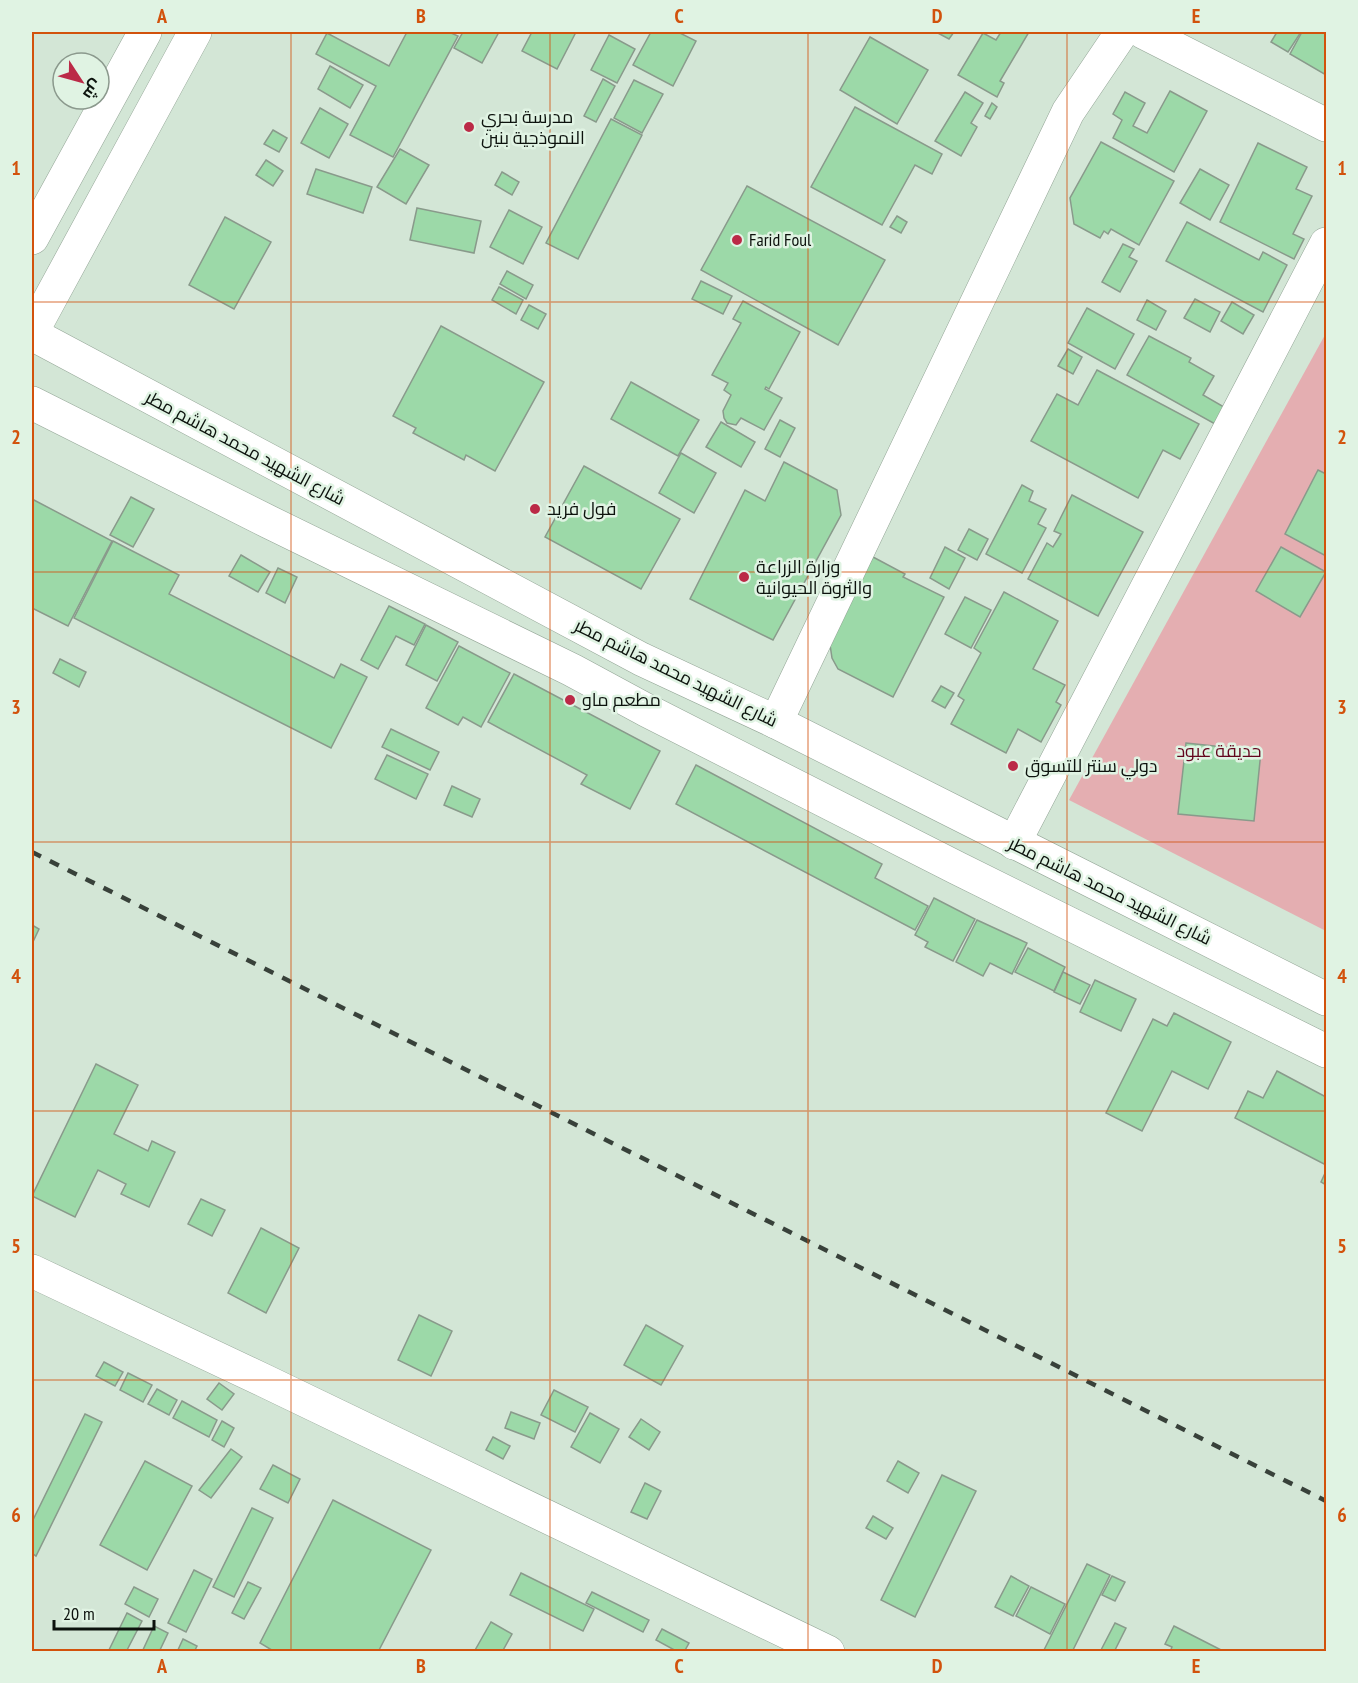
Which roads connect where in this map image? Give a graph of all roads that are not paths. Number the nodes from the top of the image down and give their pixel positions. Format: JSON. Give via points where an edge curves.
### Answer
{"nodes":[{"id":1,"x":145,"y":32,"type":"edge"},
{"id":2,"x":195,"y":32,"type":"edge"},
{"id":3,"x":1122,"y":32,"type":"edge"},
{"id":4,"x":1143,"y":32,"type":"edge"},
{"id":5,"x":1326,"y":125,"type":"edge"},
{"id":6,"x":32,"y":238,"type":"edge"},
{"id":7,"x":1326,"y":244,"type":"edge"},
{"id":8,"x":32,"y":333,"type":"edge"},
{"id":9,"x":32,"y":403,"type":"edge"},
{"id":10,"x":776,"y":722,"type":"junction"},
{"id":11,"x":1014,"y":843,"type":"junction"},
{"id":12,"x":1326,"y":999,"type":"edge"},
{"id":13,"x":1326,"y":1051,"type":"edge"},
{"id":14,"x":32,"y":1271,"type":"edge"},
{"id":15,"x":828,"y":1652,"type":"edge"}],
"edges":[{"from":1,"to":6,"type":"street"},
{"from":2,"to":8,"type":"street"},
{"from":3,"to":10,"type":"street","via":[[1068,112]]},
{"from":4,"to":5,"type":"street"},
{"from":7,"to":11,"type":"street"},
{"from":8,"to":10,"type":"street","name":"شارع الشهيد محمد هاشم مطر","via":[[641,659]]},
{"from":9,"to":13,"type":"street","via":[[572,670],[947,863]]},
{"from":10,"to":11,"type":"street","name":"شارع الشهيد محمد هاشم مطر"},
{"from":11,"to":12,"type":"street","name":"شارع الشهيد محمد هاشم مطر"},
{"from":14,"to":15,"type":"street"}]}
